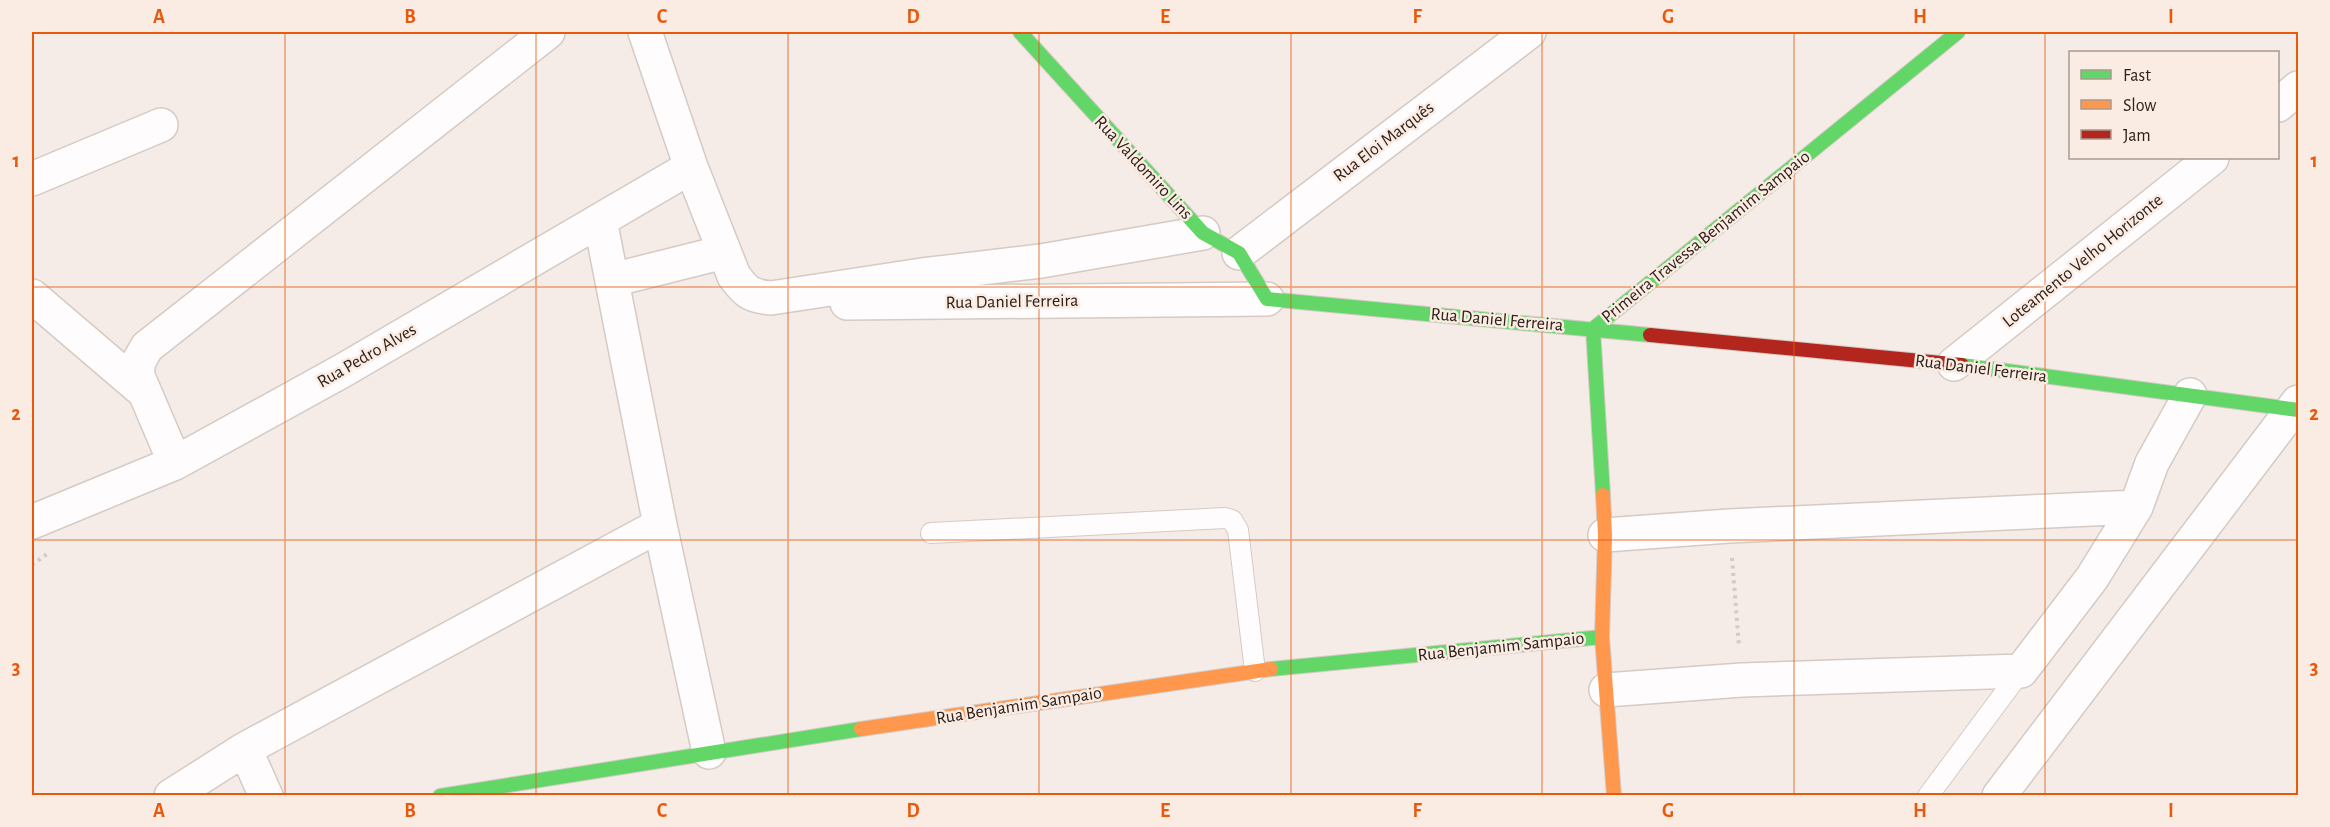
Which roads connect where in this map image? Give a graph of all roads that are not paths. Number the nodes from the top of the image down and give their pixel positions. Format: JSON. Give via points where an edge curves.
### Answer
{"nodes":[{"id":1,"x":548,"y":32,"type":"edge"},
{"id":2,"x":645,"y":32,"type":"edge"},
{"id":3,"x":1020,"y":32,"type":"edge"},
{"id":4,"x":1529,"y":32,"type":"edge"},
{"id":5,"x":1958,"y":32,"type":"edge"},
{"id":6,"x":2298,"y":88,"type":"edge"},
{"id":7,"x":2279,"y":103,"type":"edge"},
{"id":8,"x":161,"y":125,"type":"dead end"},
{"id":9,"x":2211,"y":159,"type":"edge"},
{"id":10,"x":690,"y":167,"type":"junction"},
{"id":11,"x":32,"y":179,"type":"edge"},
{"id":12,"x":600,"y":220,"type":"junction"},
{"id":13,"x":1203,"y":233,"type":"junction"},
{"id":14,"x":724,"y":252,"type":"junction"},
{"id":15,"x":1239,"y":254,"type":"junction"},
{"id":16,"x":612,"y":280,"type":"junction"},
{"id":17,"x":32,"y":297,"type":"edge"},
{"id":18,"x":771,"y":298,"type":"junction"},
{"id":19,"x":1267,"y":299,"type":"junction"},
{"id":20,"x":1593,"y":329,"type":"junction"},
{"id":21,"x":1954,"y":364,"type":"junction"},
{"id":22,"x":142,"y":390,"type":"junction"},
{"id":23,"x":2190,"y":395,"type":"junction"},
{"id":24,"x":2296,"y":407,"type":"edge"},
{"id":25,"x":175,"y":463,"type":"junction"},
{"id":26,"x":2136,"y":507,"type":"junction"},
{"id":27,"x":32,"y":522,"type":"edge"},
{"id":28,"x":660,"y":525,"type":"junction"},
{"id":29,"x":931,"y":533,"type":"dead end"},
{"id":30,"x":1605,"y":535,"type":"junction"},
{"id":31,"x":1602,"y":637,"type":"junction"},
{"id":32,"x":1255,"y":671,"type":"junction"},
{"id":33,"x":2021,"y":671,"type":"junction"},
{"id":34,"x":1606,"y":690,"type":"junction"},
{"id":35,"x":244,"y":749,"type":"junction"},
{"id":36,"x":708,"y":753,"type":"junction"},
{"id":37,"x":2021,"y":780,"type":"edge"},
{"id":38,"x":171,"y":795,"type":"edge"},
{"id":39,"x":266,"y":795,"type":"edge"},
{"id":40,"x":440,"y":795,"type":"edge"},
{"id":41,"x":1614,"y":795,"type":"edge"},
{"id":42,"x":1928,"y":795,"type":"edge"},
{"id":43,"x":1999,"y":795,"type":"edge"}],
"edges":[{"from":1,"to":22,"type":"street","via":[[147,347],[137,374]]},
{"from":2,"to":10,"type":"street"},
{"from":3,"to":13,"type":"street","name":"Rua Valdomiro Lins"},
{"from":4,"to":15,"type":"street","name":"Rua Eloi Marquês"},
{"from":5,"to":20,"type":"street","name":"Primeira Travessa Benjamim Sampaio"},
{"from":6,"to":7,"type":"street"},
{"from":8,"to":11,"type":"street"},
{"from":9,"to":21,"type":"street","name":"Loteamento Velho Horizonte"},
{"from":10,"to":12,"type":"street","name":"Rua Pedro Alves"},
{"from":10,"to":14,"type":"street"},
{"from":12,"to":16,"type":"street"},
{"from":12,"to":25,"type":"street","name":"Rua Pedro Alves","via":[[342,371]]},
{"from":13,"to":15,"type":"street","name":"Rua Valdomiro Lins"},
{"from":13,"to":18,"type":"street","via":[[1041,261]]},
{"from":14,"to":16,"type":"street"},
{"from":14,"to":18,"type":"street","via":[[744,289],[755,297]]},
{"from":15,"to":19,"type":"street","name":"Rua Valdomiro Lins"},
{"from":16,"to":28,"type":"street"},
{"from":17,"to":22,"type":"street"},
{"from":18,"to":19,"type":"street","name":"Rua Daniel Ferreira","via":[[912,304]]},
{"from":19,"to":20,"type":"street","name":"Rua Daniel Ferreira"},
{"from":20,"to":21,"type":"street","name":"Rua Daniel Ferreira"},
{"from":20,"to":30,"type":"street","name":"Primeira Travessa Benjamim Sampaio"},
{"from":21,"to":23,"type":"street","name":"Rua Daniel Ferreira"},
{"from":22,"to":25,"type":"street"},
{"from":23,"to":24,"type":"street","name":"Rua Daniel Ferreira"},
{"from":23,"to":26,"type":"street","via":[[2152,463]]},
{"from":24,"to":37,"type":"street","name":"Rua Daniel Ferreira"},
{"from":25,"to":27,"type":"street","name":"Rua Pedro Alves"},
{"from":26,"to":30,"type":"street"},
{"from":26,"to":33,"type":"street","via":[[2092,578]]},
{"from":28,"to":35,"type":"street"},
{"from":28,"to":36,"type":"street"},
{"from":29,"to":32,"type":"lane","via":[[1232,520],[1238,530]]},
{"from":30,"to":31,"type":"street","name":"Primeira Travessa Benjamim Sampaio"},
{"from":31,"to":32,"type":"street","name":"Rua Benjamim Sampaio"},
{"from":31,"to":34,"type":"street","name":"Primeira Travessa Benjamim Sampaio"},
{"from":32,"to":36,"type":"street","name":"Rua Benjamim Sampaio"},
{"from":33,"to":34,"type":"street","via":[[1742,680]]},
{"from":33,"to":42,"type":"lane"},
{"from":34,"to":41,"type":"street","name":"Primeira Travessa Benjamim Sampaio"},
{"from":35,"to":38,"type":"street"},
{"from":35,"to":39,"type":"street"},
{"from":36,"to":40,"type":"street","name":"Rua Benjamim Sampaio"},
{"from":37,"to":43,"type":"street","name":"Rua Daniel Ferreira"}]}
